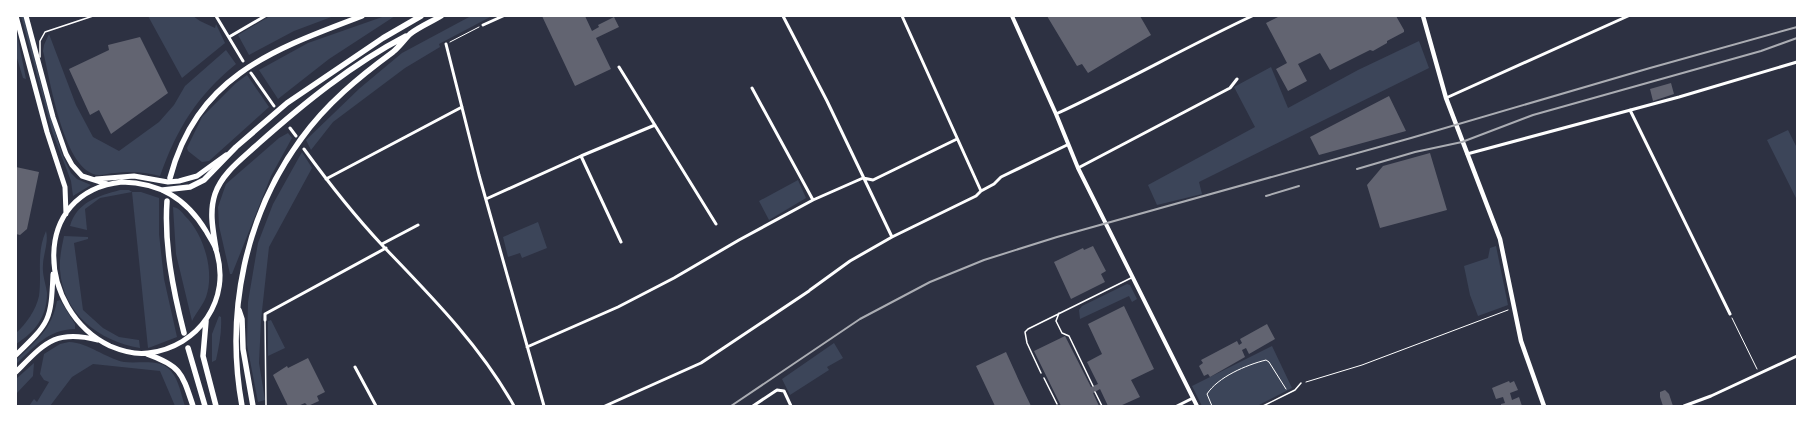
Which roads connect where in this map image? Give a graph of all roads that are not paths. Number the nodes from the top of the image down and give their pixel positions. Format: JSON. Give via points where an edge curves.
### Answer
{"nodes":[{"id":1,"x":16,"y":16,"type":"edge"},
{"id":2,"x":26,"y":16,"type":"edge"},
{"id":3,"x":93,"y":16,"type":"edge"},
{"id":4,"x":216,"y":16,"type":"edge"},
{"id":5,"x":265,"y":16,"type":"edge"},
{"id":6,"x":362,"y":16,"type":"edge"},
{"id":7,"x":421,"y":16,"type":"edge"},
{"id":8,"x":441,"y":16,"type":"edge"},
{"id":9,"x":503,"y":16,"type":"edge"},
{"id":10,"x":783,"y":16,"type":"edge"},
{"id":11,"x":902,"y":16,"type":"edge"},
{"id":12,"x":1012,"y":16,"type":"edge"},
{"id":13,"x":1252,"y":16,"type":"edge"},
{"id":14,"x":1423,"y":16,"type":"edge"},
{"id":15,"x":1628,"y":16,"type":"edge"},
{"id":16,"x":483,"y":25,"type":"road end"},
{"id":17,"x":411,"y":34,"type":"junction"},
{"id":18,"x":229,"y":37,"type":"junction"},
{"id":19,"x":446,"y":44,"type":"road end"},
{"id":20,"x":243,"y":60,"type":"dead end"},
{"id":21,"x":1797,"y":62,"type":"edge"},
{"id":22,"x":40,"y":65,"type":"junction"},
{"id":23,"x":619,"y":67,"type":"dead end"},
{"id":24,"x":252,"y":72,"type":"dead end"},
{"id":25,"x":1237,"y":79,"type":"dead end"},
{"id":26,"x":752,"y":88,"type":"dead end"},
{"id":27,"x":1446,"y":98,"type":"junction"},
{"id":28,"x":274,"y":106,"type":"dead end"},
{"id":29,"x":462,"y":107,"type":"junction"},
{"id":30,"x":1630,"y":110,"type":"junction"},
{"id":31,"x":1056,"y":114,"type":"junction"},
{"id":32,"x":655,"y":125,"type":"junction"},
{"id":33,"x":290,"y":128,"type":"dead end"},
{"id":34,"x":296,"y":136,"type":"dead end"},
{"id":35,"x":957,"y":139,"type":"junction"},
{"id":36,"x":1067,"y":145,"type":"junction"},
{"id":37,"x":236,"y":147,"type":"junction"},
{"id":38,"x":304,"y":149,"type":"dead end"},
{"id":39,"x":1467,"y":154,"type":"junction"},
{"id":40,"x":581,"y":156,"type":"junction"},
{"id":41,"x":1078,"y":168,"type":"junction"},
{"id":42,"x":170,"y":178,"type":"dead end"},
{"id":43,"x":863,"y":178,"type":"junction"},
{"id":44,"x":93,"y":180,"type":"junction"},
{"id":45,"x":326,"y":180,"type":"junction"},
{"id":46,"x":106,"y":184,"type":"junction"},
{"id":47,"x":160,"y":189,"type":"junction"},
{"id":48,"x":981,"y":191,"type":"junction"},
{"id":49,"x":486,"y":199,"type":"junction"},
{"id":50,"x":814,"y":200,"type":"junction"},
{"id":51,"x":166,"y":201,"type":"dead end"},
{"id":52,"x":66,"y":214,"type":"junction"},
{"id":53,"x":716,"y":224,"type":"dead end"},
{"id":54,"x":418,"y":225,"type":"dead end"},
{"id":55,"x":892,"y":237,"type":"junction"},
{"id":56,"x":621,"y":242,"type":"dead end"},
{"id":57,"x":382,"y":244,"type":"junction"},
{"id":58,"x":216,"y":248,"type":"junction"},
{"id":59,"x":386,"y":248,"type":"junction"},
{"id":60,"x":53,"y":268,"type":"junction"},
{"id":61,"x":1132,"y":277,"type":"junction"},
{"id":62,"x":237,"y":306,"type":"junction"},
{"id":63,"x":1059,"y":313,"type":"junction"},
{"id":64,"x":1730,"y":314,"type":"road end"},
{"id":65,"x":265,"y":320,"type":"joint"},
{"id":66,"x":206,"y":321,"type":"junction"},
{"id":67,"x":184,"y":333,"type":"dead end"},
{"id":68,"x":31,"y":340,"type":"junction"},
{"id":69,"x":101,"y":341,"type":"junction"},
{"id":70,"x":527,"y":347,"type":"junction"},
{"id":71,"x":188,"y":348,"type":"dead end"},
{"id":72,"x":16,"y":350,"type":"edge"},
{"id":73,"x":147,"y":354,"type":"junction"},
{"id":74,"x":16,"y":355,"type":"edge"},
{"id":75,"x":1797,"y":356,"type":"edge"},
{"id":76,"x":355,"y":367,"type":"dead end"},
{"id":77,"x":16,"y":372,"type":"edge"},
{"id":78,"x":1041,"y":373,"type":"dead end"},
{"id":79,"x":1044,"y":378,"type":"dead end"},
{"id":80,"x":1301,"y":384,"type":"road end"},
{"id":81,"x":1093,"y":386,"type":"dead end"},
{"id":82,"x":1095,"y":392,"type":"dead end"},
{"id":83,"x":1193,"y":398,"type":"junction"},
{"id":84,"x":1057,"y":404,"type":"dead end"},
{"id":85,"x":193,"y":406,"type":"edge"},
{"id":86,"x":205,"y":406,"type":"edge"},
{"id":87,"x":216,"y":406,"type":"edge"},
{"id":88,"x":242,"y":406,"type":"edge"},
{"id":89,"x":253,"y":406,"type":"edge"},
{"id":90,"x":266,"y":406,"type":"edge"},
{"id":91,"x":376,"y":406,"type":"edge"},
{"id":92,"x":514,"y":406,"type":"edge"},
{"id":93,"x":544,"y":406,"type":"edge"},
{"id":94,"x":605,"y":406,"type":"edge"},
{"id":95,"x":753,"y":406,"type":"edge"},
{"id":96,"x":791,"y":406,"type":"edge"},
{"id":97,"x":1102,"y":406,"type":"edge"},
{"id":98,"x":1177,"y":406,"type":"edge"},
{"id":99,"x":1197,"y":406,"type":"edge"},
{"id":100,"x":1263,"y":406,"type":"edge"},
{"id":101,"x":1544,"y":406,"type":"edge"},
{"id":102,"x":1684,"y":406,"type":"edge"}],
"edges":[{"from":1,"to":52,"type":"main road","via":[[47,132],[65,186]]},
{"from":2,"to":22,"type":"main road"},
{"from":3,"to":22,"type":"lane","via":[[45,32],[40,41]]},
{"from":4,"to":18,"type":"street"},
{"from":5,"to":18,"type":"street"},
{"from":6,"to":42,"type":"highway","via":[[295,42],[238,73],[215,94],[193,122],[179,149]]},
{"from":7,"to":37,"type":"highway","via":[[383,38],[287,103]]},
{"from":8,"to":17,"type":"highway"},
{"from":9,"to":16,"type":"street"},
{"from":10,"to":43,"type":"street"},
{"from":11,"to":35,"type":"street"},
{"from":12,"to":31,"type":"street"},
{"from":13,"to":31,"type":"street"},
{"from":14,"to":27,"type":"main road"},
{"from":15,"to":27,"type":"street"},
{"from":17,"to":58,"type":"highway","via":[[351,70],[233,166],[220,182],[215,194],[211,216]]},
{"from":17,"to":62,"type":"highway","via":[[349,86],[305,133],[293,151],[266,198],[254,230],[243,269]]},
{"from":18,"to":20,"type":"street"},
{"from":19,"to":29,"type":"street"},
{"from":21,"to":30,"type":"street"},
{"from":22,"to":44,"type":"main road","via":[[53,117],[66,154],[76,171]]},
{"from":23,"to":32,"type":"street"},
{"from":24,"to":28,"type":"street"},
{"from":25,"to":41,"type":"street","via":[[1230,88]]},
{"from":26,"to":50,"type":"street"},
{"from":27,"to":39,"type":"main road"},
{"from":29,"to":45,"type":"street"},
{"from":29,"to":49,"type":"street"},
{"from":30,"to":39,"type":"street"},
{"from":30,"to":64,"type":"street"},
{"from":31,"to":36,"type":"street"},
{"from":32,"to":40,"type":"street"},
{"from":32,"to":53,"type":"street"},
{"from":33,"to":34,"type":"street"},
{"from":35,"to":43,"type":"street","via":[[873,180]]},
{"from":35,"to":48,"type":"street"},
{"from":36,"to":41,"type":"street"},
{"from":36,"to":48,"type":"street","via":[[1001,177]]},
{"from":37,"to":44,"type":"main road","via":[[197,176],[179,181],[121,176]]},
{"from":37,"to":47,"type":"highway","via":[[204,180],[194,186]]},
{"from":38,"to":45,"type":"street"},
{"from":39,"to":101,"type":"main road","via":[[1500,239],[1521,341]]},
{"from":40,"to":49,"type":"street"},
{"from":40,"to":56,"type":"street"},
{"from":41,"to":61,"type":"street"},
{"from":43,"to":50,"type":"street"},
{"from":43,"to":55,"type":"street"},
{"from":44,"to":46,"type":"main road"},
{"from":45,"to":57,"type":"street"},
{"from":46,"to":47,"type":"main road","via":[[139,182]]},
{"from":46,"to":52,"type":"main road","via":[[85,194]]},
{"from":47,"to":58,"type":"main road","via":[[177,198],[198,218]]},
{"from":48,"to":55,"type":"street","via":[[976,196]]},
{"from":49,"to":70,"type":"street"},
{"from":50,"to":70,"type":"street","via":[[618,307]]},
{"from":51,"to":67,"type":"highway","via":[[170,272]]},
{"from":52,"to":60,"type":"main road","via":[[56,233]]},
{"from":54,"to":57,"type":"street"},
{"from":55,"to":94,"type":"street","via":[[850,261],[701,363]]},
{"from":57,"to":59,"type":"street"},
{"from":58,"to":66,"type":"main road","via":[[218,284],[215,300]]},
{"from":59,"to":65,"type":"street","via":[[265,314]]},
{"from":59,"to":92,"type":"street","via":[[473,343]]},
{"from":60,"to":68,"type":"main road","via":[[51,310],[46,324]]},
{"from":60,"to":69,"type":"main road","via":[[70,310],[86,330]]},
{"from":61,"to":63,"type":"lane"},
{"from":61,"to":83,"type":"street"},
{"from":62,"to":88,"type":"highway","via":[[237,365]]},
{"from":62,"to":89,"type":"highway","via":[[242,319],[243,349]]},
{"from":63,"to":78,"type":"lane","via":[[1025,332],[1027,343]]},
{"from":63,"to":81,"type":"lane","via":[[1056,321],[1062,333],[1069,336]]},
{"from":65,"to":90,"type":"lane"},
{"from":66,"to":73,"type":"main road","via":[[192,336],[178,345]]},
{"from":66,"to":87,"type":"highway","via":[[203,360]]},
{"from":68,"to":72,"type":"main road"},
{"from":68,"to":74,"type":"main road"},
{"from":69,"to":73,"type":"main road","via":[[124,351]]},
{"from":69,"to":77,"type":"main road","via":[[76,336],[55,339]]},
{"from":70,"to":93,"type":"street"},
{"from":71,"to":86,"type":"highway"},
{"from":73,"to":85,"type":"highway","via":[[169,362],[175,367],[185,382]]},
{"from":75,"to":102,"type":"street"},
{"from":76,"to":91,"type":"street"},
{"from":79,"to":84,"type":"lane"},
{"from":80,"to":100,"type":"lane"},
{"from":82,"to":97,"type":"lane"},
{"from":83,"to":98,"type":"street"},
{"from":83,"to":99,"type":"street"},
{"from":95,"to":96,"type":"street","via":[[776,390],[784,391]]}]}
